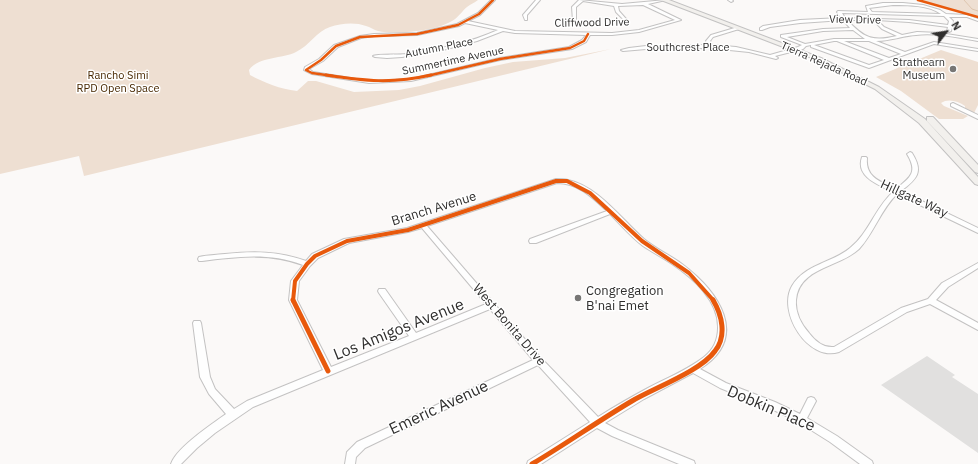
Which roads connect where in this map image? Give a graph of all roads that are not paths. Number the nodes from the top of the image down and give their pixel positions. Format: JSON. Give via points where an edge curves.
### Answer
{"nodes":[{"id":1,"x":493,"y":0,"type":"edge"},
{"id":2,"x":538,"y":0,"type":"edge"},
{"id":3,"x":581,"y":0,"type":"edge"},
{"id":4,"x":664,"y":0,"type":"edge"},
{"id":5,"x":673,"y":0,"type":"edge"},
{"id":6,"x":644,"y":4,"type":"junction"},
{"id":7,"x":616,"y":6,"type":"junction"},
{"id":8,"x":870,"y":12,"type":"junction"},
{"id":9,"x":944,"y":15,"type":"junction"},
{"id":10,"x":526,"y":19,"type":"dead end"},
{"id":11,"x":574,"y":20,"type":"dead end"},
{"id":12,"x":625,"y":20,"type":"dead end"},
{"id":13,"x":845,"y":20,"type":"junction"},
{"id":14,"x":875,"y":20,"type":"junction"},
{"id":15,"x":978,"y":20,"type":"edge"},
{"id":16,"x":466,"y":22,"type":"junction"},
{"id":17,"x":950,"y":26,"type":"junction"},
{"id":18,"x":738,"y":28,"type":"junction"},
{"id":19,"x":761,"y":29,"type":"dead end"},
{"id":20,"x":854,"y":29,"type":"junction"},
{"id":21,"x":501,"y":30,"type":"junction"},
{"id":22,"x":588,"y":34,"type":"junction"},
{"id":23,"x":948,"y":35,"type":"junction"},
{"id":24,"x":900,"y":36,"type":"junction"},
{"id":25,"x":870,"y":40,"type":"junction"},
{"id":26,"x":978,"y":40,"type":"edge"},
{"id":27,"x":839,"y":41,"type":"junction"},
{"id":28,"x":710,"y":46,"type":"junction"},
{"id":29,"x":813,"y":46,"type":"junction"},
{"id":30,"x":800,"y":47,"type":"junction"},
{"id":31,"x":624,"y":50,"type":"dead end"},
{"id":32,"x":978,"y":50,"type":"edge"},
{"id":33,"x":906,"y":54,"type":"junction"},
{"id":34,"x":375,"y":56,"type":"dead end"},
{"id":35,"x":889,"y":60,"type":"junction"},
{"id":36,"x":953,"y":105,"type":"dead end"},
{"id":37,"x":978,"y":117,"type":"edge"},
{"id":38,"x":910,"y":154,"type":"dead end"},
{"id":39,"x":864,"y":158,"type":"dead end"},
{"id":40,"x":978,"y":170,"type":"edge"},
{"id":41,"x":978,"y":182,"type":"edge"},
{"id":42,"x":896,"y":191,"type":"junction"},
{"id":43,"x":612,"y":211,"type":"junction"},
{"id":44,"x":423,"y":225,"type":"junction"},
{"id":45,"x":978,"y":231,"type":"edge"},
{"id":46,"x":533,"y":241,"type":"dead end"},
{"id":47,"x":202,"y":259,"type":"dead end"},
{"id":48,"x":307,"y":264,"type":"junction"},
{"id":49,"x":978,"y":265,"type":"edge"},
{"id":50,"x":382,"y":291,"type":"dead end"},
{"id":51,"x":931,"y":301,"type":"junction"},
{"id":52,"x":492,"y":305,"type":"junction"},
{"id":53,"x":197,"y":323,"type":"dead end"},
{"id":54,"x":978,"y":327,"type":"edge"},
{"id":55,"x":414,"y":337,"type":"junction"},
{"id":56,"x":539,"y":361,"type":"junction"},
{"id":57,"x":693,"y":368,"type":"junction"},
{"id":58,"x":328,"y":371,"type":"junction"},
{"id":59,"x":811,"y":401,"type":"dead end"},
{"id":60,"x":232,"y":414,"type":"junction"},
{"id":61,"x":802,"y":419,"type":"junction"},
{"id":62,"x":598,"y":422,"type":"junction"},
{"id":63,"x":176,"y":464,"type":"edge"},
{"id":64,"x":350,"y":464,"type":"edge"},
{"id":65,"x":532,"y":464,"type":"edge"},
{"id":66,"x":690,"y":464,"type":"edge"},
{"id":67,"x":868,"y":464,"type":"edge"}],
"edges":[{"from":1,"to":16,"type":"street","via":[[479,14]]},
{"from":2,"to":10,"type":"street","via":[[525,15]]},
{"from":3,"to":7,"type":"street"},
{"from":3,"to":11,"type":"street","via":[[574,7]]},
{"from":4,"to":6,"type":"street"},
{"from":4,"to":18,"type":"main road","name":"Tierra Rejada Road"},
{"from":5,"to":30,"type":"main road","name":"Tierra Rejada Road"},
{"from":6,"to":7,"type":"street"},
{"from":6,"to":22,"type":"street","name":"Cliffwood Drive","via":[[678,20],[632,32]]},
{"from":7,"to":12,"type":"street"},
{"from":8,"to":9,"type":"street"},
{"from":8,"to":9,"type":"street","via":[[867,7],[876,4],[937,10]]},
{"from":8,"to":13,"type":"street","via":[[839,12]]},
{"from":9,"to":15,"type":"street","via":[[973,17]]},
{"from":9,"to":17,"type":"street","via":[[951,21]]},
{"from":13,"to":14,"type":"street","name":"View Drive"},
{"from":13,"to":19,"type":"street","name":"View Drive","via":[[805,20],[763,26]]},
{"from":13,"to":20,"type":"street"},
{"from":14,"to":17,"type":"street","name":"View Drive"},
{"from":14,"to":24,"type":"street","via":[[883,28]]},
{"from":16,"to":21,"type":"street","name":"Cliffwood Drive"},
{"from":16,"to":22,"type":"street","name":"Summertime Avenue","via":[[425,33],[360,37],[336,46],[306,70],[363,81],[399,82],[500,59],[570,48],[584,42]]},
{"from":17,"to":23,"type":"street"},
{"from":18,"to":28,"type":"street","via":[[712,36],[708,39]]},
{"from":18,"to":30,"type":"main road","name":"Tierra Rejada Road"},
{"from":20,"to":25,"type":"street"},
{"from":20,"to":30,"type":"street","via":[[823,30],[782,36]]},
{"from":21,"to":22,"type":"street","name":"Cliffwood Drive"},
{"from":21,"to":34,"type":"street","name":"Autumn Place","via":[[486,37],[401,56]]},
{"from":23,"to":24,"type":"street","via":[[917,33]]},
{"from":23,"to":26,"type":"street"},
{"from":24,"to":25,"type":"street","via":[[886,40]]},
{"from":25,"to":27,"type":"street"},
{"from":25,"to":33,"type":"street"},
{"from":27,"to":29,"type":"street"},
{"from":27,"to":30,"type":"street"},
{"from":27,"to":35,"type":"street"},
{"from":28,"to":30,"type":"street","name":"Southcrest Place","via":[[742,48],[773,57]]},
{"from":28,"to":31,"type":"street","name":"Southcrest Place"},
{"from":29,"to":30,"type":"street"},
{"from":29,"to":35,"type":"street","via":[[869,67]]},
{"from":30,"to":40,"type":"main road","name":"Tierra Rejada Road","via":[[860,73],[900,96],[931,120]]},
{"from":30,"to":41,"type":"main road","name":"Tierra Rejada Road","via":[[888,95],[922,121]]},
{"from":32,"to":33,"type":"street","via":[[934,43]]},
{"from":33,"to":35,"type":"street"},
{"from":36,"to":37,"type":"street"},
{"from":38,"to":42,"type":"street","via":[[916,171],[913,178]]},
{"from":39,"to":42,"type":"street","name":"Hillgate Way","via":[[862,166],[869,176]]},
{"from":42,"to":45,"type":"street","name":"Hillgate Way"},
{"from":42,"to":51,"type":"street","via":[[874,225],[854,249],[807,274],[794,289],[792,303],[796,320],[816,346],[826,351],[836,350],[904,310]]},
{"from":43,"to":44,"type":"street","name":"Branch Avenue","via":[[570,180],[556,181]]},
{"from":43,"to":46,"type":"street"},
{"from":43,"to":57,"type":"street","via":[[643,242],[691,275],[704,288],[719,311],[723,330],[717,349],[711,357]]},
{"from":44,"to":48,"type":"street","name":"Branch Avenue","via":[[346,241],[325,250]]},
{"from":44,"to":52,"type":"street","name":"West Bonita Drive"},
{"from":47,"to":48,"type":"street","via":[[266,253],[288,256]]},
{"from":48,"to":58,"type":"street","name":"Branch Avenue","via":[[295,281],[293,300]]},
{"from":49,"to":51,"type":"street","via":[[945,285]]},
{"from":50,"to":55,"type":"street"},
{"from":51,"to":54,"type":"street"},
{"from":52,"to":55,"type":"street","name":"Los Amigos Avenue"},
{"from":52,"to":56,"type":"street","name":"West Bonita Drive"},
{"from":53,"to":60,"type":"street","via":[[205,378],[212,391]]},
{"from":55,"to":58,"type":"street","name":"Los Amigos Avenue"},
{"from":56,"to":62,"type":"street","name":"West Bonita Drive"},
{"from":56,"to":64,"type":"street","name":"Emeric Avenue","via":[[361,445],[351,455]]},
{"from":57,"to":61,"type":"street","name":"Dobkin Place","via":[[722,388]]},
{"from":57,"to":62,"type":"street"},
{"from":58,"to":60,"type":"street","name":"Los Amigos Avenue","via":[[268,395]]},
{"from":59,"to":61,"type":"street"},
{"from":60,"to":63,"type":"street","name":"Los Amigos Avenue","via":[[201,437]]},
{"from":61,"to":67,"type":"street","name":"Dobkin Place"},
{"from":62,"to":65,"type":"street"},
{"from":62,"to":66,"type":"street","name":"West Bonita Drive","via":[[615,432]]}]}
